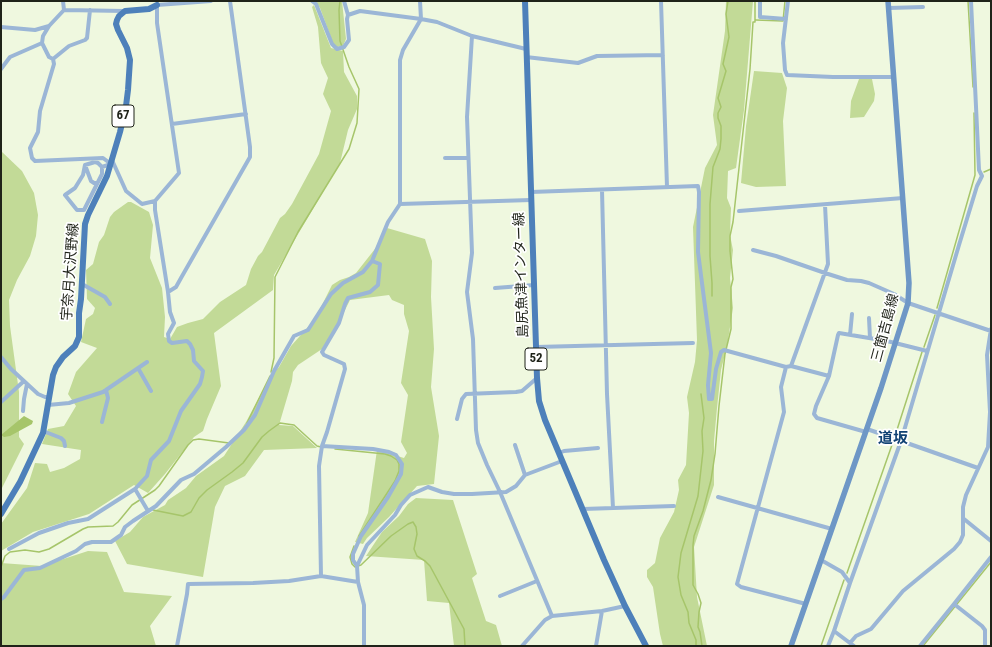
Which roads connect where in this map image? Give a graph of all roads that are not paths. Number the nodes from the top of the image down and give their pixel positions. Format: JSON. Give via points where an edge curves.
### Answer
{"nodes":[{"id":1,"x":64,"y":1,"type":"edge"},
{"id":2,"x":211,"y":1,"type":"edge"},
{"id":3,"x":230,"y":1,"type":"edge"},
{"id":4,"x":312,"y":1,"type":"edge"},
{"id":5,"x":344,"y":1,"type":"edge"},
{"id":6,"x":420,"y":1,"type":"edge"},
{"id":7,"x":525,"y":1,"type":"edge"},
{"id":8,"x":661,"y":1,"type":"edge"},
{"id":9,"x":760,"y":1,"type":"edge"},
{"id":10,"x":788,"y":1,"type":"edge"},
{"id":11,"x":888,"y":1,"type":"edge"},
{"id":12,"x":971,"y":1,"type":"edge"},
{"id":13,"x":157,"y":3,"type":"edge"},
{"id":14,"x":923,"y":7,"type":"dead end"},
{"id":15,"x":889,"y":8,"type":"junction"},
{"id":16,"x":64,"y":10,"type":"junction"},
{"id":17,"x":90,"y":10,"type":"junction"},
{"id":18,"x":125,"y":11,"type":"junction"},
{"id":19,"x":348,"y":15,"type":"junction"},
{"id":20,"x":784,"y":18,"type":"junction"},
{"id":21,"x":421,"y":19,"type":"junction"},
{"id":22,"x":49,"y":26,"type":"junction"},
{"id":23,"x":1,"y":27,"type":"edge"},
{"id":24,"x":472,"y":36,"type":"junction"},
{"id":25,"x":42,"y":43,"type":"junction"},
{"id":26,"x":526,"y":49,"type":"junction"},
{"id":27,"x":662,"y":55,"type":"junction"},
{"id":28,"x":526,"y":57,"type":"junction"},
{"id":29,"x":53,"y":58,"type":"junction"},
{"id":30,"x":1,"y":69,"type":"edge"},
{"id":31,"x":894,"y":77,"type":"junction"},
{"id":32,"x":246,"y":114,"type":"junction"},
{"id":33,"x":172,"y":124,"type":"junction"},
{"id":34,"x":445,"y":158,"type":"dead end"},
{"id":35,"x":468,"y":158,"type":"junction"},
{"id":36,"x":112,"y":162,"type":"junction"},
{"id":37,"x":85,"y":165,"type":"junction"},
{"id":38,"x":102,"y":166,"type":"junction"},
{"id":39,"x":98,"y":183,"type":"junction"},
{"id":40,"x":667,"y":188,"type":"junction"},
{"id":41,"x":602,"y":190,"type":"junction"},
{"id":42,"x":531,"y":192,"type":"junction"},
{"id":43,"x":902,"y":198,"type":"junction"},
{"id":44,"x":531,"y":200,"type":"junction"},
{"id":45,"x":155,"y":201,"type":"junction"},
{"id":46,"x":470,"y":202,"type":"junction"},
{"id":47,"x":400,"y":204,"type":"junction"},
{"id":48,"x":825,"y":205,"type":"junction"},
{"id":49,"x":739,"y":211,"type":"dead end"},
{"id":50,"x":753,"y":250,"type":"dead end"},
{"id":51,"x":372,"y":261,"type":"junction"},
{"id":52,"x":825,"y":273,"type":"junction"},
{"id":53,"x":82,"y":284,"type":"junction"},
{"id":54,"x":534,"y":285,"type":"junction"},
{"id":55,"x":495,"y":288,"type":"dead end"},
{"id":56,"x":168,"y":292,"type":"junction"},
{"id":57,"x":908,"y":303,"type":"junction"},
{"id":58,"x":110,"y":304,"type":"dead end"},
{"id":59,"x":939,"y":313,"type":"junction"},
{"id":60,"x":852,"y":314,"type":"dead end"},
{"id":61,"x":869,"y":318,"type":"dead end"},
{"id":62,"x":991,"y":330,"type":"edge"},
{"id":63,"x":850,"y":335,"type":"junction"},
{"id":64,"x":870,"y":338,"type":"junction"},
{"id":65,"x":694,"y":342,"type":"dead end"},
{"id":66,"x":897,"y":343,"type":"junction"},
{"id":67,"x":606,"y":345,"type":"junction"},
{"id":68,"x":536,"y":347,"type":"junction"},
{"id":69,"x":927,"y":351,"type":"junction"},
{"id":70,"x":1,"y":357,"type":"edge"},
{"id":71,"x":147,"y":362,"type":"dead end"},
{"id":72,"x":789,"y":367,"type":"junction"},
{"id":73,"x":138,"y":368,"type":"junction"},
{"id":74,"x":829,"y":376,"type":"junction"},
{"id":75,"x":537,"y":378,"type":"junction"},
{"id":76,"x":26,"y":383,"type":"junction"},
{"id":77,"x":106,"y":390,"type":"junction"},
{"id":78,"x":151,"y":391,"type":"dead end"},
{"id":79,"x":475,"y":392,"type":"junction"},
{"id":80,"x":49,"y":397,"type":"junction"},
{"id":81,"x":1,"y":402,"type":"edge"},
{"id":82,"x":48,"y":406,"type":"junction"},
{"id":83,"x":23,"y":411,"type":"dead end"},
{"id":84,"x":457,"y":419,"type":"dead end"},
{"id":85,"x":102,"y":422,"type":"dead end"},
{"id":86,"x":43,"y":431,"type":"junction"},
{"id":87,"x":866,"y":431,"type":"junction"},
{"id":88,"x":899,"y":441,"type":"junction"},
{"id":89,"x":515,"y":445,"type":"dead end"},
{"id":90,"x":65,"y":446,"type":"dead end"},
{"id":91,"x":322,"y":446,"type":"junction"},
{"id":92,"x":598,"y":448,"type":"dead end"},
{"id":93,"x":559,"y":453,"type":"junction"},
{"id":94,"x":562,"y":461,"type":"junction"},
{"id":95,"x":978,"y":468,"type":"junction"},
{"id":96,"x":525,"y":475,"type":"junction"},
{"id":97,"x":135,"y":489,"type":"junction"},
{"id":98,"x":500,"y":492,"type":"junction"},
{"id":99,"x":718,"y":497,"type":"dead end"},
{"id":100,"x":674,"y":506,"type":"dead end"},
{"id":101,"x":612,"y":508,"type":"junction"},
{"id":102,"x":584,"y":509,"type":"junction"},
{"id":103,"x":758,"y":509,"type":"junction"},
{"id":104,"x":148,"y":511,"type":"junction"},
{"id":105,"x":1,"y":514,"type":"edge"},
{"id":106,"x":964,"y":519,"type":"junction"},
{"id":107,"x":832,"y":529,"type":"junction"},
{"id":108,"x":991,"y":541,"type":"edge"},
{"id":109,"x":9,"y":549,"type":"dead end"},
{"id":110,"x":991,"y":557,"type":"edge"},
{"id":111,"x":821,"y":560,"type":"junction"},
{"id":112,"x":357,"y":566,"type":"junction"},
{"id":113,"x":321,"y":576,"type":"junction"},
{"id":114,"x":537,"y":581,"type":"junction"},
{"id":115,"x":358,"y":582,"type":"junction"},
{"id":116,"x":850,"y":583,"type":"junction"},
{"id":117,"x":500,"y":596,"type":"dead end"},
{"id":118,"x":1,"y":599,"type":"edge"},
{"id":119,"x":806,"y":604,"type":"junction"},
{"id":120,"x":954,"y":604,"type":"junction"},
{"id":121,"x":625,"y":606,"type":"junction"},
{"id":122,"x":602,"y":611,"type":"junction"},
{"id":123,"x":552,"y":616,"type":"junction"},
{"id":124,"x":834,"y":632,"type":"junction"},
{"id":125,"x":852,"y":644,"type":"edge"},
{"id":126,"x":177,"y":646,"type":"edge"},
{"id":127,"x":364,"y":646,"type":"edge"},
{"id":128,"x":522,"y":646,"type":"edge"},
{"id":129,"x":596,"y":646,"type":"edge"},
{"id":130,"x":646,"y":646,"type":"edge"},
{"id":131,"x":791,"y":646,"type":"edge"},
{"id":132,"x":828,"y":646,"type":"edge"},
{"id":133,"x":920,"y":646,"type":"edge"},
{"id":134,"x":985,"y":646,"type":"edge"}],
"edges":[{"from":1,"to":16,"type":"street"},
{"from":2,"to":13,"type":"street"},
{"from":3,"to":32,"type":"street"},
{"from":4,"to":19,"type":"street","via":[[316,4],[332,44],[337,49],[344,47],[349,40]]},
{"from":5,"to":19,"type":"street"},
{"from":6,"to":21,"type":"street"},
{"from":7,"to":26,"type":"main road","name":"島尻魚津インター線","number":"52"},
{"from":8,"to":27,"type":"street"},
{"from":9,"to":20,"type":"street","via":[[760,17]]},
{"from":10,"to":20,"type":"street"},
{"from":11,"to":15,"type":"main road","name":"三箇吉島線"},
{"from":12,"to":59,"type":"street","via":[[979,170],[982,176]]},
{"from":13,"to":18,"type":"main road","via":[[149,9]]},
{"from":13,"to":33,"type":"street","via":[[157,23]]},
{"from":14,"to":15,"type":"street"},
{"from":15,"to":31,"type":"main road","name":"三箇吉島線"},
{"from":16,"to":17,"type":"street"},
{"from":16,"to":22,"type":"street"},
{"from":17,"to":18,"type":"street"},
{"from":17,"to":29,"type":"street","via":[[87,38]]},
{"from":18,"to":36,"type":"main road","name":"宇奈月大沢野線","number":"67","via":[[119,16],[116,24],[130,60],[129,73],[126,106]]},
{"from":19,"to":21,"type":"street","via":[[360,11]]},
{"from":20,"to":31,"type":"street","via":[[782,43],[787,75],[833,78]]},
{"from":21,"to":24,"type":"street","via":[[437,22]]},
{"from":21,"to":47,"type":"street","via":[[400,60]]},
{"from":22,"to":23,"type":"street","via":[[35,30]]},
{"from":22,"to":25,"type":"street"},
{"from":24,"to":26,"type":"street"},
{"from":24,"to":35,"type":"street","via":[[467,117]]},
{"from":25,"to":29,"type":"street","via":[[48,57]]},
{"from":25,"to":30,"type":"street","via":[[10,58]]},
{"from":26,"to":28,"type":"main road","name":"島尻魚津インター線","number":"52"},
{"from":27,"to":28,"type":"street","via":[[597,56],[578,62]]},
{"from":27,"to":40,"type":"street"},
{"from":28,"to":42,"type":"main road","name":"島尻魚津インター線","number":"52"},
{"from":29,"to":36,"type":"street","via":[[54,64],[40,111],[38,132],[30,148],[32,158],[34,161],[103,158]]},
{"from":31,"to":43,"type":"main road","name":"三箇吉島線"},
{"from":32,"to":33,"type":"street"},
{"from":32,"to":56,"type":"street","via":[[250,158],[176,287]]},
{"from":33,"to":45,"type":"street","via":[[179,174]]},
{"from":34,"to":35,"type":"street"},
{"from":35,"to":46,"type":"street"},
{"from":36,"to":38,"type":"street"},
{"from":36,"to":45,"type":"street","via":[[126,191],[142,204]]},
{"from":36,"to":53,"type":"main road","name":"宇奈月大沢野線","number":"67","via":[[85,224]]},
{"from":37,"to":38,"type":"street","via":[[95,162]]},
{"from":37,"to":39,"type":"street","via":[[91,181]]},
{"from":37,"to":39,"type":"street","via":[[83,175],[75,188],[65,195],[77,210],[84,210]]},
{"from":38,"to":39,"type":"street"},
{"from":40,"to":41,"type":"street"},
{"from":40,"to":72,"type":"street","via":[[698,186],[698,252],[711,353],[709,400],[712,399],[716,369],[724,350]]},
{"from":41,"to":42,"type":"street"},
{"from":41,"to":67,"type":"street"},
{"from":42,"to":44,"type":"main road","name":"島尻魚津インター線","number":"52"},
{"from":43,"to":48,"type":"street"},
{"from":43,"to":57,"type":"main road","name":"三箇吉島線","via":[[909,283]]},
{"from":44,"to":46,"type":"street"},
{"from":44,"to":54,"type":"main road","name":"島尻魚津インター線","number":"52"},
{"from":45,"to":56,"type":"street"},
{"from":46,"to":47,"type":"street"},
{"from":46,"to":79,"type":"street","via":[[472,253],[467,292],[473,339]]},
{"from":47,"to":51,"type":"street","via":[[388,222]]},
{"from":48,"to":49,"type":"street"},
{"from":48,"to":52,"type":"street","via":[[828,264]]},
{"from":50,"to":52,"type":"street"},
{"from":51,"to":91,"type":"street","via":[[380,264],[378,284],[370,292],[348,298],[339,323],[322,352],[344,364],[345,369]]},
{"from":51,"to":104,"type":"street","via":[[363,272],[343,283],[331,294],[308,330],[294,336],[274,371],[255,415],[244,430],[194,474],[181,480]]},
{"from":52,"to":57,"type":"street","via":[[869,283]]},
{"from":52,"to":72,"type":"street"},
{"from":53,"to":58,"type":"street","via":[[105,297]]},
{"from":53,"to":80,"type":"main road","name":"宇奈月大沢野線","number":"67","via":[[79,337],[75,346],[56,367]]},
{"from":54,"to":55,"type":"street"},
{"from":54,"to":68,"type":"main road","name":"島尻魚津インター線","number":"52"},
{"from":56,"to":97,"type":"street","via":[[174,324],[168,334],[169,341],[190,344],[194,361],[203,371],[202,377],[200,384],[180,411],[169,441],[150,460],[147,476]]},
{"from":57,"to":59,"type":"street"},
{"from":57,"to":66,"type":"main road","name":"三箇吉島線"},
{"from":59,"to":62,"type":"street"},
{"from":59,"to":69,"type":"street"},
{"from":60,"to":63,"type":"street"},
{"from":61,"to":64,"type":"street"},
{"from":62,"to":95,"type":"street","via":[[988,355],[988,447]]},
{"from":63,"to":64,"type":"street"},
{"from":63,"to":74,"type":"street","via":[[839,333]]},
{"from":64,"to":66,"type":"street"},
{"from":65,"to":67,"type":"street"},
{"from":66,"to":69,"type":"street"},
{"from":66,"to":87,"type":"main road","name":"三箇吉島線"},
{"from":67,"to":68,"type":"street"},
{"from":67,"to":101,"type":"street"},
{"from":68,"to":75,"type":"main road","name":"島尻魚津インター線","number":"52"},
{"from":69,"to":88,"type":"street"},
{"from":70,"to":76,"type":"street"},
{"from":71,"to":73,"type":"street"},
{"from":72,"to":74,"type":"street"},
{"from":72,"to":103,"type":"street","via":[[781,387],[784,412]]},
{"from":73,"to":77,"type":"street"},
{"from":73,"to":78,"type":"street"},
{"from":74,"to":87,"type":"street","via":[[814,414],[817,418]]},
{"from":75,"to":79,"type":"street","via":[[522,391]]},
{"from":75,"to":93,"type":"main road","name":"島尻魚津インター線","number":"52","via":[[541,409]]},
{"from":76,"to":80,"type":"street","via":[[38,394]]},
{"from":76,"to":81,"type":"street"},
{"from":76,"to":83,"type":"street"},
{"from":77,"to":82,"type":"street","via":[[69,403]]},
{"from":77,"to":85,"type":"street","via":[[108,398]]},
{"from":79,"to":84,"type":"street","via":[[464,396]]},
{"from":79,"to":98,"type":"street","via":[[478,443]]},
{"from":80,"to":82,"type":"main road","name":"宇奈月大沢野線","number":"67"},
{"from":82,"to":86,"type":"main road","name":"宇奈月大沢野線","number":"67"},
{"from":86,"to":90,"type":"street","via":[[61,438]]},
{"from":86,"to":105,"type":"main road","name":"宇奈月大沢野線","number":"67","via":[[20,482]]},
{"from":87,"to":88,"type":"street"},
{"from":87,"to":107,"type":"main road","name":"三箇吉島線"},
{"from":88,"to":95,"type":"street"},
{"from":88,"to":116,"type":"street"},
{"from":89,"to":96,"type":"street"},
{"from":91,"to":112,"type":"street","via":[[389,452],[396,455],[402,464],[401,474],[361,536],[353,554]]},
{"from":91,"to":113,"type":"street","via":[[319,466]]},
{"from":92,"to":93,"type":"street"},
{"from":93,"to":94,"type":"main road","name":"島尻魚津インター線","number":"52"},
{"from":94,"to":96,"type":"street"},
{"from":94,"to":102,"type":"main road","name":"島尻魚津インター線","number":"52"},
{"from":95,"to":106,"type":"street","via":[[966,495]]},
{"from":96,"to":98,"type":"street","via":[[516,486],[506,492]]},
{"from":97,"to":104,"type":"street"},
{"from":97,"to":109,"type":"street","via":[[88,519],[39,533]]},
{"from":98,"to":112,"type":"street","via":[[454,494],[423,488],[410,495],[367,545]]},
{"from":98,"to":114,"type":"street"},
{"from":99,"to":103,"type":"street"},
{"from":100,"to":101,"type":"street"},
{"from":101,"to":102,"type":"street"},
{"from":102,"to":121,"type":"main road","name":"島尻魚津インター線","number":"52"},
{"from":103,"to":107,"type":"street"},
{"from":103,"to":119,"type":"street","via":[[737,584]]},
{"from":104,"to":118,"type":"street","via":[[111,542],[85,544],[40,568],[24,570]]},
{"from":106,"to":108,"type":"street"},
{"from":106,"to":125,"type":"street","via":[[960,542],[903,591],[871,629],[856,636]]},
{"from":107,"to":111,"type":"main road","name":"三箇吉島線"},
{"from":110,"to":120,"type":"street"},
{"from":111,"to":116,"type":"street","via":[[842,572]]},
{"from":111,"to":119,"type":"main road","name":"三箇吉島線"},
{"from":112,"to":115,"type":"street"},
{"from":113,"to":115,"type":"street"},
{"from":113,"to":126,"type":"street","via":[[289,581],[188,584]]},
{"from":114,"to":117,"type":"street"},
{"from":114,"to":123,"type":"street"},
{"from":115,"to":127,"type":"street","via":[[364,605]]},
{"from":116,"to":124,"type":"street"},
{"from":119,"to":131,"type":"main road","name":"三箇吉島線"},
{"from":120,"to":133,"type":"street"},
{"from":120,"to":134,"type":"street","via":[[985,630]]},
{"from":121,"to":122,"type":"street"},
{"from":121,"to":130,"type":"main road","name":"島尻魚津インター線","number":"52"},
{"from":122,"to":123,"type":"street"},
{"from":122,"to":129,"type":"street"},
{"from":123,"to":128,"type":"street","via":[[545,620]]},
{"from":124,"to":125,"type":"street"},
{"from":124,"to":132,"type":"street"}]}
